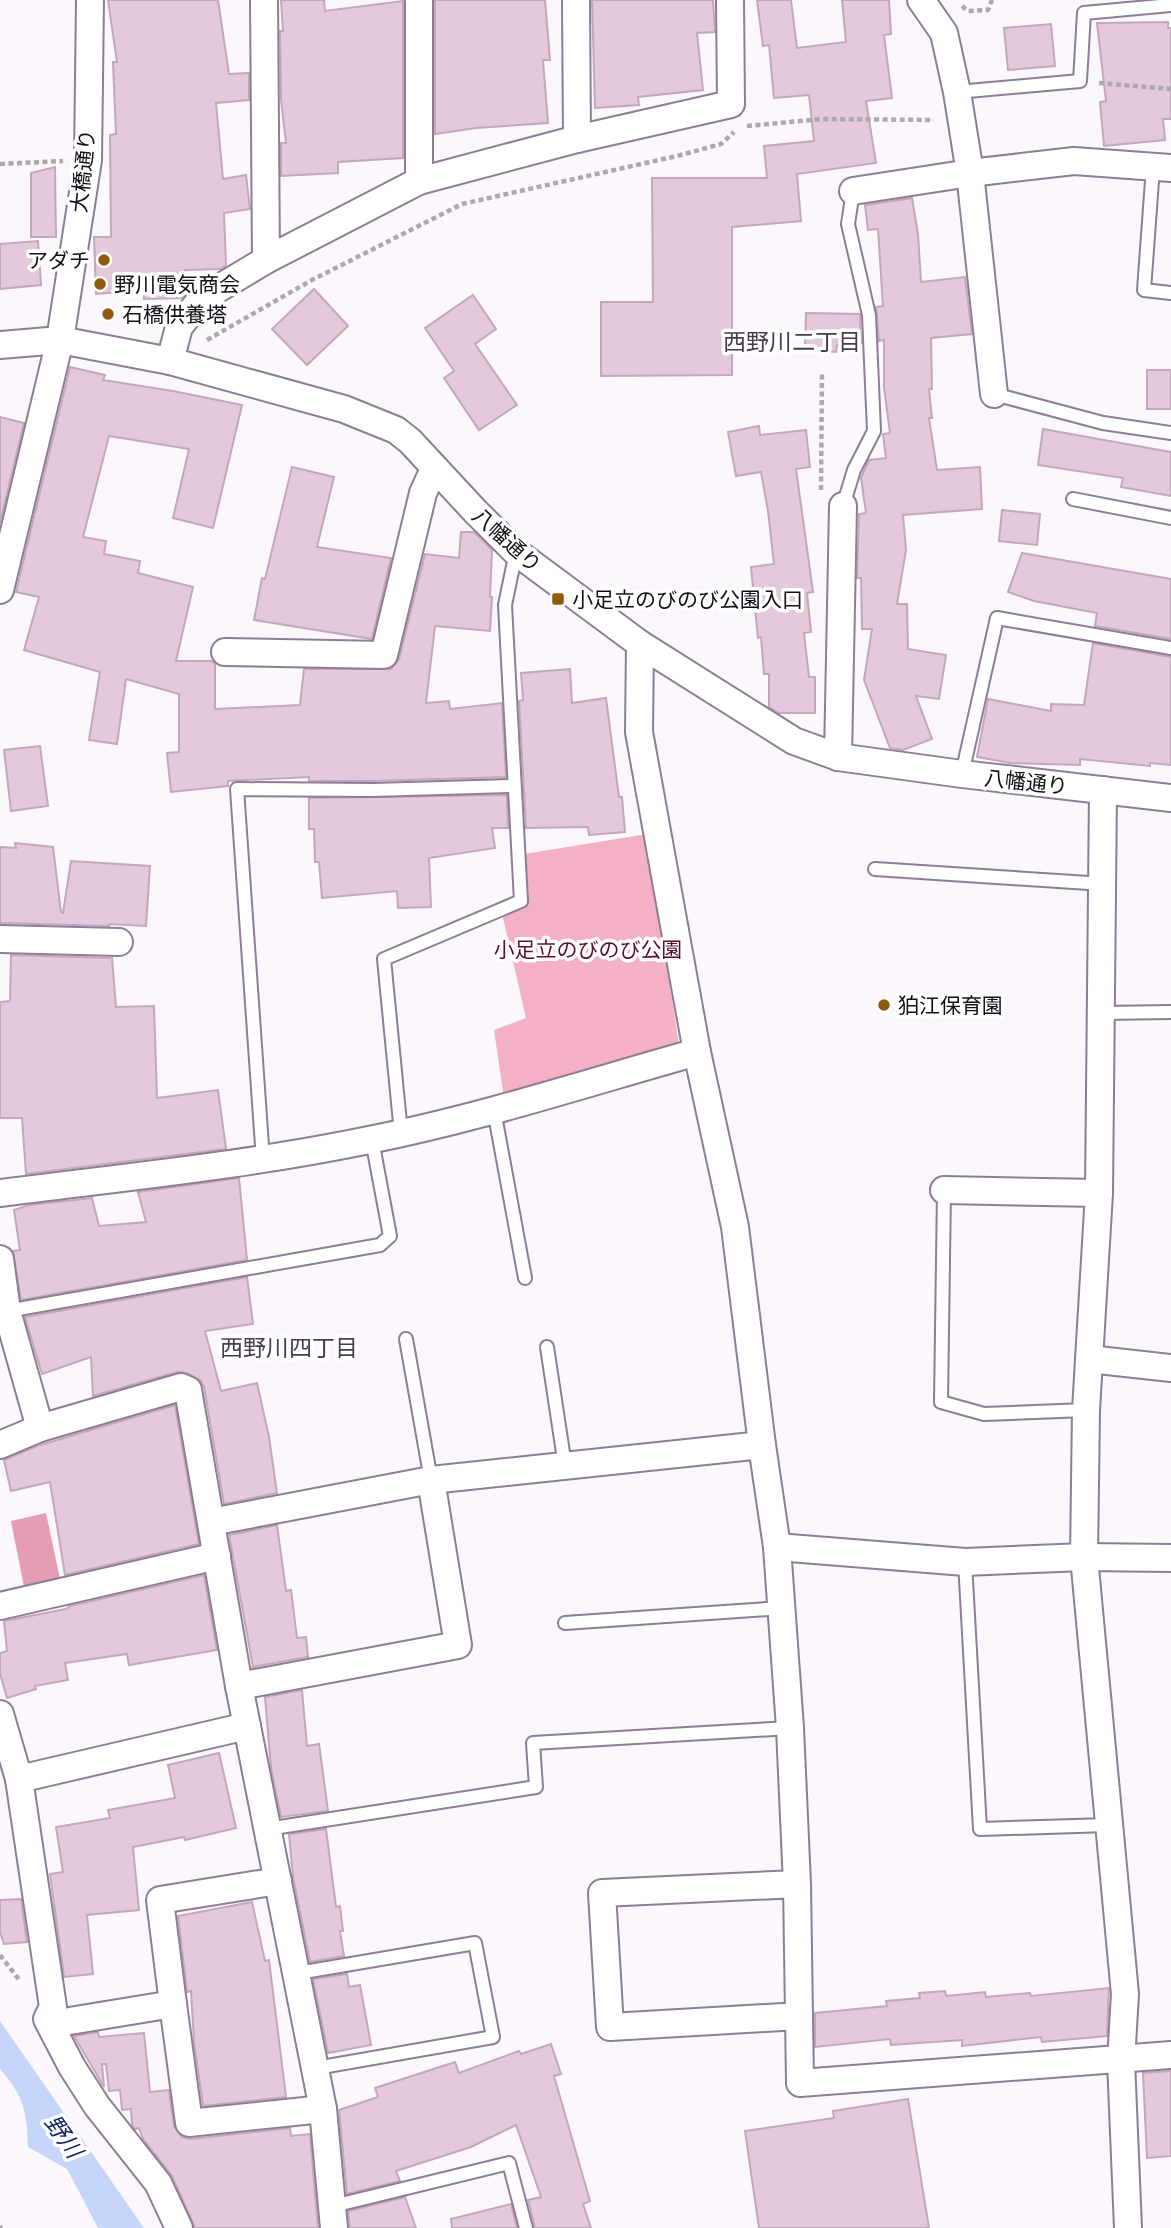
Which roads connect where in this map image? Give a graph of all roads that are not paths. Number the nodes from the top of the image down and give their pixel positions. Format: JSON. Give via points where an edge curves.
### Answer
{"nodes":[{"id":1,"x":90,"y":0,"type":"edge"},
{"id":2,"x":264,"y":0,"type":"edge"},
{"id":3,"x":419,"y":0,"type":"edge"},
{"id":4,"x":576,"y":0,"type":"edge"},
{"id":5,"x":730,"y":0,"type":"edge"},
{"id":6,"x":921,"y":0,"type":"edge"},
{"id":7,"x":1171,"y":5,"type":"edge"},
{"id":8,"x":957,"y":92,"type":"junction"},
{"id":9,"x":577,"y":139,"type":"junction"},
{"id":10,"x":1162,"y":168,"type":"edge"},
{"id":11,"x":970,"y":173,"type":"junction"},
{"id":12,"x":419,"y":181,"type":"junction"},
{"id":13,"x":853,"y":191,"type":"joint"},
{"id":14,"x":266,"y":260,"type":"junction"},
{"id":15,"x":1171,"y":293,"type":"edge"},
{"id":16,"x":60,"y":340,"type":"junction"},
{"id":17,"x":0,"y":345,"type":"edge"},
{"id":18,"x":170,"y":361,"type":"junction"},
{"id":19,"x":994,"y":394,"type":"joint"},
{"id":20,"x":1171,"y":433,"type":"edge"},
{"id":21,"x":434,"y":469,"type":"junction"},
{"id":22,"x":1073,"y":499,"type":"dead end"},
{"id":23,"x":843,"y":506,"type":"joint"},
{"id":24,"x":1171,"y":518,"type":"edge"},
{"id":25,"x":516,"y":552,"type":"junction"},
{"id":26,"x":4,"y":556,"type":"edge"},
{"id":27,"x":0,"y":590,"type":"edge"},
{"id":28,"x":640,"y":644,"type":"junction"},
{"id":29,"x":1171,"y":648,"type":"edge"},
{"id":30,"x":225,"y":652,"type":"dead end"},
{"id":31,"x":838,"y":757,"type":"junction"},
{"id":32,"x":961,"y":774,"type":"junction"},
{"id":33,"x":514,"y":786,"type":"junction"},
{"id":34,"x":1103,"y":790,"type":"junction"},
{"id":35,"x":1171,"y":798,"type":"edge"},
{"id":36,"x":875,"y":869,"type":"dead end"},
{"id":37,"x":1104,"y":884,"type":"junction"},
{"id":38,"x":0,"y":939,"type":"edge"},
{"id":39,"x":119,"y":942,"type":"dead end"},
{"id":40,"x":1171,"y":1012,"type":"edge"},
{"id":41,"x":1102,"y":1013,"type":"junction"},
{"id":42,"x":697,"y":1052,"type":"junction"},
{"id":43,"x":494,"y":1109,"type":"junction"},
{"id":44,"x":401,"y":1133,"type":"junction"},
{"id":45,"x":372,"y":1140,"type":"junction"},
{"id":46,"x":263,"y":1160,"type":"junction"},
{"id":47,"x":944,"y":1190,"type":"joint"},
{"id":48,"x":0,"y":1193,"type":"edge"},
{"id":49,"x":1099,"y":1193,"type":"junction"},
{"id":50,"x":0,"y":1259,"type":"edge"},
{"id":51,"x":525,"y":1278,"type":"dead end"},
{"id":52,"x":4,"y":1303,"type":"edge"},
{"id":53,"x":406,"y":1339,"type":"dead end"},
{"id":54,"x":547,"y":1347,"type":"dead end"},
{"id":55,"x":1089,"y":1359,"type":"junction"},
{"id":56,"x":1171,"y":1368,"type":"edge"},
{"id":57,"x":1086,"y":1410,"type":"junction"},
{"id":58,"x":40,"y":1428,"type":"junction"},
{"id":59,"x":0,"y":1445,"type":"edge"},
{"id":60,"x":762,"y":1445,"type":"junction"},
{"id":61,"x":565,"y":1466,"type":"junction"},
{"id":62,"x":431,"y":1480,"type":"junction"},
{"id":63,"x":211,"y":1522,"type":"junction"},
{"id":64,"x":777,"y":1547,"type":"junction"},
{"id":65,"x":216,"y":1556,"type":"junction"},
{"id":66,"x":1084,"y":1557,"type":"junction"},
{"id":67,"x":1171,"y":1558,"type":"edge"},
{"id":68,"x":965,"y":1562,"type":"junction"},
{"id":69,"x":0,"y":1606,"type":"edge"},
{"id":70,"x":783,"y":1608,"type":"junction"},
{"id":71,"x":565,"y":1623,"type":"dead end"},
{"id":72,"x":239,"y":1686,"type":"junction"},
{"id":73,"x":0,"y":1714,"type":"edge"},
{"id":74,"x":247,"y":1726,"type":"junction"},
{"id":75,"x":790,"y":1728,"type":"junction"},
{"id":76,"x":19,"y":1779,"type":"junction"},
{"id":77,"x":1108,"y":1825,"type":"junction"},
{"id":78,"x":267,"y":1829,"type":"junction"},
{"id":79,"x":278,"y":1881,"type":"junction"},
{"id":80,"x":797,"y":1884,"type":"junction"},
{"id":81,"x":298,"y":1973,"type":"junction"},
{"id":82,"x":173,"y":2004,"type":"junction"},
{"id":83,"x":799,"y":2016,"type":"junction"},
{"id":84,"x":51,"y":2024,"type":"junction"},
{"id":85,"x":1171,"y":2055,"type":"edge"},
{"id":86,"x":1121,"y":2061,"type":"junction"},
{"id":87,"x":316,"y":2068,"type":"junction"},
{"id":88,"x":323,"y":2109,"type":"junction"},
{"id":89,"x":334,"y":2217,"type":"edge"},
{"id":90,"x":179,"y":2228,"type":"edge"},
{"id":91,"x":526,"y":2228,"type":"edge"},
{"id":92,"x":1128,"y":2228,"type":"edge"}],
"edges":[{"from":1,"to":16,"type":"street","name":"大橋通り","via":[[88,160]]},
{"from":2,"to":14,"type":"street"},
{"from":3,"to":12,"type":"street"},
{"from":4,"to":9,"type":"street"},
{"from":5,"to":9,"type":"street","via":[[731,104]]},
{"from":6,"to":8,"type":"street","via":[[944,33]]},
{"from":7,"to":8,"type":"lane","via":[[1084,13],[1080,81]]},
{"from":8,"to":11,"type":"street"},
{"from":9,"to":12,"type":"street"},
{"from":10,"to":11,"type":"street","via":[[1074,161]]},
{"from":10,"to":15,"type":"lane","via":[[1144,290]]},
{"from":11,"to":13,"type":"street"},
{"from":11,"to":19,"type":"street"},
{"from":12,"to":14,"type":"street"},
{"from":13,"to":23,"type":"lane","via":[[848,224],[869,316],[874,430]]},
{"from":14,"to":18,"type":"street","via":[[201,299],[179,327]]},
{"from":16,"to":17,"type":"street","name":"八幡通り"},
{"from":16,"to":18,"type":"street","name":"八幡通り"},
{"from":16,"to":26,"type":"street","name":"大橋通り"},
{"from":18,"to":21,"type":"street","name":"八幡通り","via":[[379,422],[411,441]]},
{"from":19,"to":20,"type":"lane","via":[[1103,424]]},
{"from":21,"to":25,"type":"street","name":"八幡通り"},
{"from":21,"to":30,"type":"street","via":[[423,493],[384,655]]},
{"from":22,"to":24,"type":"lane"},
{"from":23,"to":31,"type":"street"},
{"from":25,"to":28,"type":"street","name":"八幡通り"},
{"from":25,"to":33,"type":"lane","via":[[505,605]]},
{"from":26,"to":27,"type":"street","name":"大橋通り"},
{"from":28,"to":31,"type":"street","name":"八幡通り","via":[[794,741]]},
{"from":28,"to":42,"type":"street","via":[[639,732]]},
{"from":29,"to":32,"type":"lane","via":[[997,618]]},
{"from":31,"to":32,"type":"street","name":"八幡通り"},
{"from":32,"to":34,"type":"street","name":"八幡通り"},
{"from":33,"to":44,"type":"lane","via":[[521,901],[384,959]]},
{"from":33,"to":46,"type":"lane","via":[[237,789]]},
{"from":34,"to":35,"type":"street","name":"八幡通り"},
{"from":34,"to":37,"type":"street"},
{"from":36,"to":37,"type":"lane"},
{"from":37,"to":41,"type":"street"},
{"from":38,"to":39,"type":"street"},
{"from":40,"to":41,"type":"lane"},
{"from":41,"to":49,"type":"street"},
{"from":42,"to":43,"type":"street"},
{"from":42,"to":60,"type":"street","via":[[736,1227]]},
{"from":43,"to":44,"type":"street"},
{"from":43,"to":51,"type":"lane"},
{"from":44,"to":45,"type":"street"},
{"from":45,"to":46,"type":"street"},
{"from":45,"to":52,"type":"lane","via":[[390,1236],[380,1245]]},
{"from":46,"to":48,"type":"street"},
{"from":47,"to":49,"type":"street"},
{"from":47,"to":57,"type":"lane","via":[[941,1402],[984,1414]]},
{"from":49,"to":55,"type":"street"},
{"from":50,"to":52,"type":"street"},
{"from":52,"to":58,"type":"street"},
{"from":53,"to":62,"type":"lane"},
{"from":54,"to":61,"type":"lane"},
{"from":55,"to":56,"type":"street"},
{"from":55,"to":57,"type":"street"},
{"from":57,"to":66,"type":"street"},
{"from":58,"to":59,"type":"street"},
{"from":58,"to":63,"type":"street","via":[[181,1387],[188,1391]]},
{"from":60,"to":61,"type":"street"},
{"from":60,"to":64,"type":"street"},
{"from":61,"to":62,"type":"street"},
{"from":62,"to":63,"type":"street"},
{"from":62,"to":72,"type":"street","via":[[458,1645]]},
{"from":63,"to":65,"type":"street"},
{"from":64,"to":68,"type":"street"},
{"from":64,"to":70,"type":"street"},
{"from":65,"to":69,"type":"street"},
{"from":65,"to":72,"type":"street"},
{"from":66,"to":67,"type":"street"},
{"from":66,"to":68,"type":"street"},
{"from":66,"to":77,"type":"street"},
{"from":68,"to":77,"type":"lane","via":[[980,1829]]},
{"from":70,"to":71,"type":"lane"},
{"from":70,"to":75,"type":"street"},
{"from":72,"to":74,"type":"street"},
{"from":73,"to":76,"type":"street"},
{"from":74,"to":76,"type":"street"},
{"from":74,"to":78,"type":"street"},
{"from":75,"to":78,"type":"lane","via":[[533,1744],[536,1787]]},
{"from":75,"to":80,"type":"street"},
{"from":76,"to":84,"type":"street","via":[[53,2007],[47,2019]]},
{"from":77,"to":86,"type":"street","via":[[1125,1994]]},
{"from":78,"to":79,"type":"street"},
{"from":79,"to":81,"type":"street"},
{"from":79,"to":82,"type":"street","via":[[160,1900]]},
{"from":80,"to":83,"type":"street"},
{"from":80,"to":83,"type":"street","via":[[602,1893],[610,2027]]},
{"from":81,"to":87,"type":"street"},
{"from":81,"to":87,"type":"lane","via":[[475,1943],[493,2037]]},
{"from":82,"to":84,"type":"street"},
{"from":82,"to":88,"type":"street","via":[[189,2123]]},
{"from":83,"to":86,"type":"street","via":[[800,2083]]},
{"from":84,"to":90,"type":"street","via":[[97,2106],[158,2183]]},
{"from":85,"to":86,"type":"street"},
{"from":86,"to":92,"type":"street"},
{"from":87,"to":88,"type":"street"},
{"from":88,"to":89,"type":"street"},
{"from":89,"to":91,"type":"lane","via":[[509,2163]]}]}
